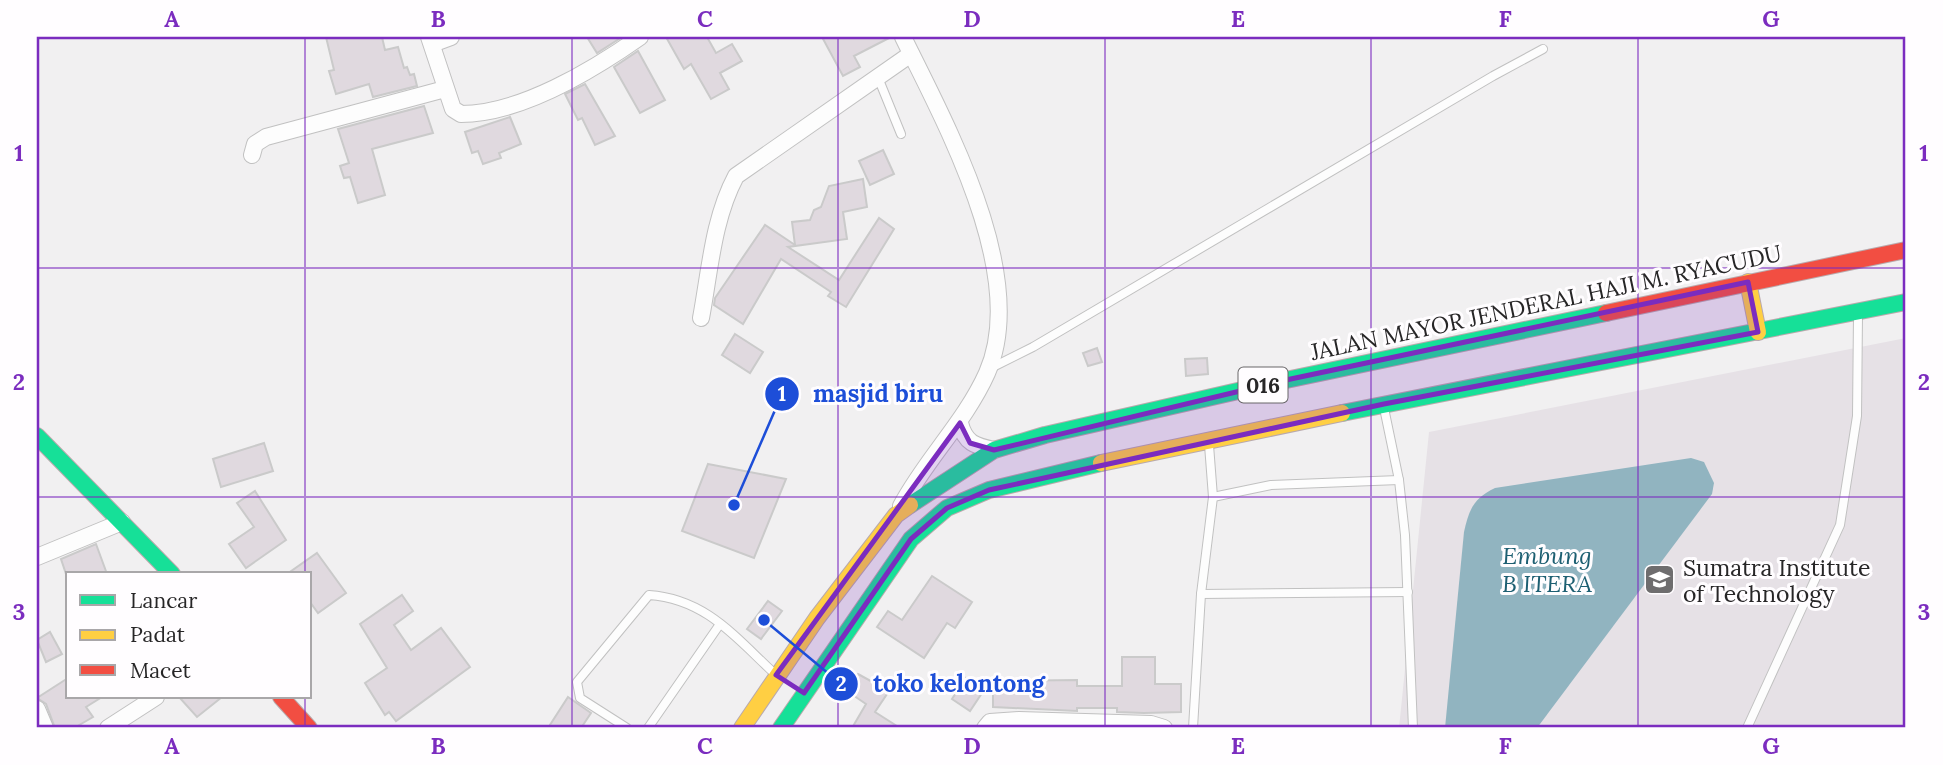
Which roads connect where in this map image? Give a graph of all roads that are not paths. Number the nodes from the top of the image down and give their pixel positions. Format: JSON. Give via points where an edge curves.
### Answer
{"nodes":[{"id":1,"x":451,"y":37,"type":"edge"},
{"id":2,"x":640,"y":37,"type":"edge"},
{"id":3,"x":903,"y":37,"type":"edge"},
{"id":4,"x":430,"y":41,"type":"edge"},
{"id":5,"x":1544,"y":49,"type":"dead end"},
{"id":6,"x":911,"y":54,"type":"junction"},
{"id":7,"x":877,"y":75,"type":"junction"},
{"id":8,"x":445,"y":89,"type":"junction"},
{"id":9,"x":901,"y":135,"type":"dead end"},
{"id":10,"x":252,"y":155,"type":"dead end"},
{"id":11,"x":1906,"y":250,"type":"edge"},
{"id":12,"x":1748,"y":282,"type":"junction"},
{"id":13,"x":1906,"y":302,"type":"edge"},
{"id":14,"x":1858,"y":313,"type":"junction"},
{"id":15,"x":701,"y":318,"type":"dead end"},
{"id":16,"x":1758,"y":332,"type":"junction"},
{"id":17,"x":989,"y":369,"type":"junction"},
{"id":18,"x":1384,"y":404,"type":"junction"},
{"id":19,"x":960,"y":423,"type":"junction"},
{"id":20,"x":37,"y":436,"type":"edge"},
{"id":21,"x":1209,"y":442,"type":"junction"},
{"id":22,"x":994,"y":450,"type":"junction"},
{"id":23,"x":1399,"y":480,"type":"junction"},
{"id":24,"x":1213,"y":497,"type":"junction"},
{"id":25,"x":896,"y":515,"type":"junction"},
{"id":26,"x":122,"y":522,"type":"junction"},
{"id":27,"x":37,"y":557,"type":"edge"},
{"id":28,"x":170,"y":572,"type":"edge"},
{"id":29,"x":1408,"y":592,"type":"junction"},
{"id":30,"x":1201,"y":594,"type":"junction"},
{"id":31,"x":720,"y":624,"type":"junction"},
{"id":32,"x":776,"y":676,"type":"junction"},
{"id":33,"x":804,"y":693,"type":"junction"},
{"id":34,"x":154,"y":698,"type":"edge"},
{"id":35,"x":282,"y":698,"type":"edge"},
{"id":36,"x":37,"y":709,"type":"edge"},
{"id":37,"x":1069,"y":725,"type":"edge"},
{"id":38,"x":45,"y":728,"type":"edge"},
{"id":39,"x":108,"y":728,"type":"edge"},
{"id":40,"x":309,"y":728,"type":"edge"},
{"id":41,"x":627,"y":728,"type":"edge"},
{"id":42,"x":648,"y":728,"type":"edge"},
{"id":43,"x":742,"y":728,"type":"edge"},
{"id":44,"x":781,"y":728,"type":"edge"},
{"id":45,"x":985,"y":728,"type":"edge"},
{"id":46,"x":1164,"y":728,"type":"edge"},
{"id":47,"x":1193,"y":728,"type":"edge"},
{"id":48,"x":1413,"y":728,"type":"edge"},
{"id":49,"x":1747,"y":728,"type":"edge"}],
"edges":[{"from":1,"to":4,"type":"street"},
{"from":2,"to":8,"type":"street","via":[[573,80],[523,100],[461,114],[453,109]]},
{"from":3,"to":6,"type":"street"},
{"from":4,"to":8,"type":"street"},
{"from":5,"to":17,"type":"lane"},
{"from":6,"to":7,"type":"street"},
{"from":6,"to":17,"type":"street","via":[[958,149],[996,271],[998,329]]},
{"from":7,"to":9,"type":"lane"},
{"from":7,"to":15,"type":"street","via":[[736,176],[723,200]]},
{"from":8,"to":10,"type":"street","via":[[266,137],[256,144]]},
{"from":11,"to":12,"type":"main road","name":"JALAN MAYOR JENDERAL HAJI M. RYACUDU","number":"016"},
{"from":12,"to":16,"type":"main road"},
{"from":12,"to":22,"type":"main road","name":"JALAN MAYOR JENDERAL HAJI M. RYACUDU","number":"016","via":[[1286,380]]},
{"from":13,"to":14,"type":"main road","number":"016"},
{"from":14,"to":16,"type":"main road","number":"016"},
{"from":14,"to":49,"type":"lane","via":[[1857,416],[1840,525]]},
{"from":16,"to":18,"type":"main road","number":"016"},
{"from":17,"to":19,"type":"street"},
{"from":18,"to":21,"type":"main road","number":"016"},
{"from":18,"to":23,"type":"lane"},
{"from":19,"to":22,"type":"street","via":[[962,435],[970,443]]},
{"from":19,"to":25,"type":"street","via":[[919,474]]},
{"from":20,"to":26,"type":"main road"},
{"from":21,"to":24,"type":"lane"},
{"from":21,"to":33,"type":"main road","number":"016","via":[[1045,475],[989,490],[947,508],[911,539]]},
{"from":22,"to":25,"type":"main road","name":"JALAN MAYOR JENDERAL HAJI M. RYACUDU","number":"016"},
{"from":23,"to":24,"type":"lane","via":[[1271,485]]},
{"from":23,"to":29,"type":"lane"},
{"from":24,"to":30,"type":"lane"},
{"from":25,"to":32,"type":"main road","name":"JALAN MAYOR JENDERAL HAJI M. RYACUDU","number":"016"},
{"from":26,"to":27,"type":"street"},
{"from":26,"to":28,"type":"main road"},
{"from":29,"to":30,"type":"lane"},
{"from":29,"to":48,"type":"lane"},
{"from":30,"to":47,"type":"lane"},
{"from":31,"to":32,"type":"lane"},
{"from":31,"to":41,"type":"lane","via":[[674,596],[649,594],[639,604],[577,682],[580,698]]},
{"from":31,"to":42,"type":"lane"},
{"from":32,"to":33,"type":"main road"},
{"from":32,"to":43,"type":"main road","name":"JALAN MAYOR JENDERAL HAJI M. RYACUDU","number":"016"},
{"from":33,"to":44,"type":"main road","number":"016"},
{"from":34,"to":39,"type":"street"},
{"from":35,"to":40,"type":"main road"},
{"from":36,"to":38,"type":"street"},
{"from":37,"to":45,"type":"street","via":[[1019,720],[990,722]]},
{"from":37,"to":46,"type":"street","via":[[1152,724]]}]}
